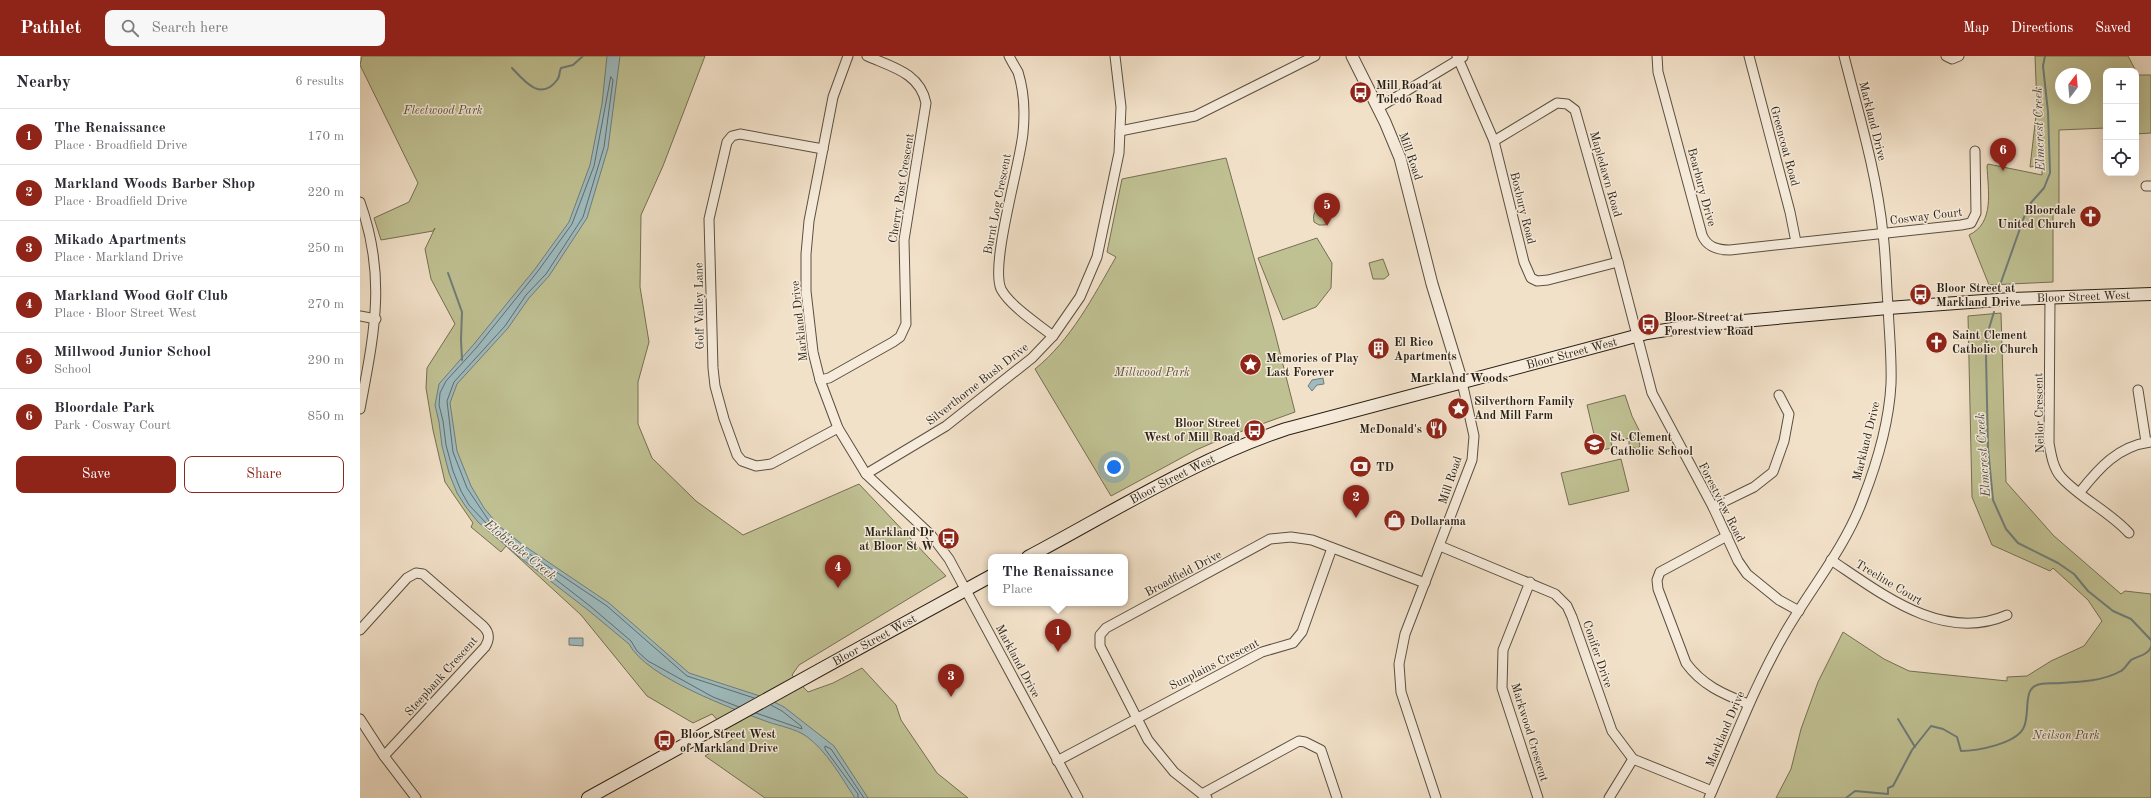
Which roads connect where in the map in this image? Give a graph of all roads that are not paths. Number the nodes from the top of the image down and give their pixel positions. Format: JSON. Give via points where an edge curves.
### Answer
{"nodes":[{"id":1,"x":848,"y":56,"type":"edge"},
{"id":2,"x":867,"y":56,"type":"edge"},
{"id":3,"x":1010,"y":56,"type":"edge"},
{"id":4,"x":1115,"y":56,"type":"edge"},
{"id":5,"x":1315,"y":56,"type":"edge"},
{"id":6,"x":1352,"y":56,"type":"edge"},
{"id":7,"x":1657,"y":56,"type":"edge"},
{"id":8,"x":1748,"y":56,"type":"edge"},
{"id":9,"x":1844,"y":56,"type":"edge"},
{"id":10,"x":1946,"y":56,"type":"edge"},
{"id":11,"x":1959,"y":56,"type":"edge"},
{"id":12,"x":1460,"y":57,"type":"edge"},
{"id":13,"x":1378,"y":108,"type":"junction"},
{"id":14,"x":1120,"y":131,"type":"junction"},
{"id":15,"x":1494,"y":141,"type":"junction"},
{"id":16,"x":823,"y":149,"type":"junction"},
{"id":17,"x":1975,"y":151,"type":"dead end"},
{"id":18,"x":360,"y":202,"type":"edge"},
{"id":19,"x":1883,"y":233,"type":"junction"},
{"id":20,"x":1796,"y":242,"type":"junction"},
{"id":21,"x":1618,"y":262,"type":"junction"},
{"id":22,"x":2151,"y":294,"type":"edge"},
{"id":23,"x":2050,"y":298,"type":"junction"},
{"id":24,"x":1888,"y":308,"type":"junction"},
{"id":25,"x":360,"y":316,"type":"edge"},
{"id":26,"x":376,"y":319,"type":"junction"},
{"id":27,"x":1638,"y":335,"type":"junction"},
{"id":28,"x":1053,"y":336,"type":"junction"},
{"id":29,"x":820,"y":380,"type":"junction"},
{"id":30,"x":1462,"y":382,"type":"junction"},
{"id":31,"x":2138,"y":390,"type":"dead end"},
{"id":32,"x":1779,"y":395,"type":"dead end"},
{"id":33,"x":360,"y":409,"type":"edge"},
{"id":34,"x":838,"y":428,"type":"junction"},
{"id":35,"x":2148,"y":442,"type":"edge"},
{"id":36,"x":866,"y":474,"type":"junction"},
{"id":37,"x":2080,"y":492,"type":"junction"},
{"id":38,"x":1713,"y":507,"type":"junction"},
{"id":39,"x":2129,"y":533,"type":"dead end"},
{"id":40,"x":1727,"y":536,"type":"junction"},
{"id":41,"x":1440,"y":546,"type":"junction"},
{"id":42,"x":1332,"y":548,"type":"junction"},
{"id":43,"x":1033,"y":554,"type":"edge"},
{"id":44,"x":1831,"y":560,"type":"junction"},
{"id":45,"x":988,"y":578,"type":"edge"},
{"id":46,"x":1530,"y":582,"type":"junction"},
{"id":47,"x":1425,"y":583,"type":"junction"},
{"id":48,"x":966,"y":590,"type":"junction"},
{"id":49,"x":1799,"y":611,"type":"junction"},
{"id":50,"x":2007,"y":615,"type":"dead end"},
{"id":51,"x":360,"y":630,"type":"edge"},
{"id":52,"x":1748,"y":704,"type":"junction"},
{"id":53,"x":1136,"y":717,"type":"junction"},
{"id":54,"x":360,"y":720,"type":"edge"},
{"id":55,"x":384,"y":756,"type":"junction"},
{"id":56,"x":1632,"y":759,"type":"junction"},
{"id":57,"x":1057,"y":761,"type":"junction"},
{"id":58,"x":1710,"y":794,"type":"edge"},
{"id":59,"x":1204,"y":796,"type":"edge"},
{"id":60,"x":416,"y":798,"type":"edge"},
{"id":61,"x":588,"y":798,"type":"edge"},
{"id":62,"x":1078,"y":798,"type":"edge"},
{"id":63,"x":1337,"y":798,"type":"edge"},
{"id":64,"x":1436,"y":798,"type":"edge"},
{"id":65,"x":1538,"y":798,"type":"edge"},
{"id":66,"x":1609,"y":798,"type":"edge"}],
"edges":[{"from":1,"to":16,"type":"street","name":"Markland Drive","via":[[833,97]]},
{"from":2,"to":29,"type":"street","name":"Cherry Post Crescent","via":[[911,76],[921,88],[926,103],[905,234],[906,324],[900,337],[893,342],[829,378]]},
{"from":3,"to":28,"type":"street","name":"Burnt Log Crescent","via":[[1021,86],[1023,133],[998,276],[1001,288],[1012,302]]},
{"from":4,"to":14,"type":"street","name":"Silverthorne Bush Drive","via":[[1121,107]]},
{"from":5,"to":14,"type":"street","via":[[1195,116]]},
{"from":6,"to":13,"type":"street","name":"Mill Road"},
{"from":7,"to":20,"type":"street","name":"Bearbury Drive","via":[[1658,72],[1704,240],[1712,248],[1723,250]]},
{"from":8,"to":20,"type":"street","name":"Greencoat Road"},
{"from":9,"to":19,"type":"street","name":"Markland Drive","via":[[1871,161]]},
{"from":10,"to":11,"type":"street","via":[[1952,59]]},
{"from":12,"to":13,"type":"street"},
{"from":12,"to":15,"type":"street","name":"Boxbury Road"},
{"from":13,"to":30,"type":"street","name":"Mill Road","via":[[1400,158],[1432,284]]},
{"from":14,"to":28,"type":"street","name":"Silverthorne Bush Drive","via":[[1119,153],[1098,257],[1080,297]]},
{"from":15,"to":21,"type":"street","name":"Boxbury Road","via":[[1524,262],[1531,278],[1548,280]]},
{"from":15,"to":21,"type":"street","name":"Mapledawn Road","via":[[1557,103],[1572,106]]},
{"from":16,"to":29,"type":"street","name":"Markland Drive","via":[[809,222],[806,254],[806,291],[813,352]]},
{"from":16,"to":34,"type":"street","name":"Golf Valley Lane","via":[[740,134],[732,136],[726,142],[709,220],[713,362],[715,386],[724,419],[737,455],[742,461],[756,466],[771,464]]},
{"from":17,"to":19,"type":"street","name":"Cosway Court","via":[[1976,213],[1971,223]]},
{"from":18,"to":26,"type":"street","via":[[374,254],[377,286]]},
{"from":19,"to":20,"type":"street","name":"Bearbury Drive"},
{"from":19,"to":24,"type":"street","name":"Markland Drive"},
{"from":21,"to":27,"type":"street","name":"Mapledawn Road"},
{"from":22,"to":23,"type":"main road","name":"Bloor Street West"},
{"from":23,"to":24,"type":"main road","name":"Bloor Street West"},
{"from":23,"to":37,"type":"street","name":"Neilor Crescent","via":[[2051,456],[2061,477]]},
{"from":24,"to":27,"type":"main road","name":"Bloor Street West","via":[[1698,325]]},
{"from":24,"to":44,"type":"street","name":"Markland Drive","via":[[1891,386],[1885,428],[1863,500]]},
{"from":25,"to":26,"type":"street"},
{"from":26,"to":33,"type":"street"},
{"from":27,"to":30,"type":"main road","name":"Bloor Street West"},
{"from":27,"to":38,"type":"street","name":"Forestview Road","via":[[1652,393]]},
{"from":28,"to":36,"type":"street","name":"Silverthorne Bush Drive","via":[[1032,358],[946,426]]},
{"from":29,"to":34,"type":"street","name":"Markland Drive"},
{"from":30,"to":41,"type":"street","name":"Mill Road","via":[[1474,436],[1472,460]]},
{"from":30,"to":43,"type":"main road","name":"Bloor Street West","via":[[1286,429],[1247,442],[1198,464]]},
{"from":31,"to":35,"type":"street"},
{"from":32,"to":38,"type":"street","via":[[1789,414],[1784,442],[1772,472],[1754,487]]},
{"from":34,"to":36,"type":"street","name":"Markland Drive"},
{"from":35,"to":37,"type":"street","via":[[2128,447],[2112,456]]},
{"from":36,"to":48,"type":"street","name":"Markland Drive","via":[[937,542]]},
{"from":37,"to":39,"type":"street","name":"Neilor Crescent","via":[[2112,516]]},
{"from":38,"to":40,"type":"street","name":"Forestview Road"},
{"from":40,"to":49,"type":"street","name":"Forestview Road","via":[[1747,574],[1779,600]]},
{"from":40,"to":52,"type":"street","via":[[1660,572],[1657,580],[1658,589],[1686,663],[1693,673],[1712,688]]},
{"from":41,"to":46,"type":"street","name":"Conifer Drive"},
{"from":41,"to":47,"type":"street","name":"Mill Road"},
{"from":42,"to":47,"type":"street","name":"Broadfield Drive"},
{"from":42,"to":53,"type":"street","name":"Sunplains Crescent","via":[[1299,638],[1293,643],[1262,652]]},
{"from":42,"to":53,"type":"street","name":"Broadfield Drive","via":[[1300,538],[1282,537],[1270,540],[1106,628],[1100,635],[1100,646]]},
{"from":44,"to":49,"type":"street","name":"Markland Drive"},
{"from":44,"to":50,"type":"street","name":"Treeline Court","via":[[1923,616],[1975,624],[1994,621]]},
{"from":45,"to":48,"type":"main road","name":"Bloor Street West"},
{"from":46,"to":56,"type":"street","name":"Conifer Drive","via":[[1555,594],[1566,606],[1612,731]]},
{"from":46,"to":65,"type":"street","name":"Markwood Crescent","via":[[1502,650],[1501,674],[1505,696]]},
{"from":47,"to":64,"type":"street","name":"Mill Road","via":[[1400,650],[1399,680]]},
{"from":48,"to":57,"type":"street","name":"Markland Drive"},
{"from":48,"to":61,"type":"main road","name":"Bloor Street West"},
{"from":49,"to":52,"type":"street","name":"Markland Drive"},
{"from":51,"to":55,"type":"street","name":"Steepbank Crescent","via":[[407,578],[416,573],[423,574],[488,630],[490,637],[485,647]]},
{"from":52,"to":58,"type":"street","name":"Markland Drive"},
{"from":53,"to":57,"type":"street","name":"Sunplains Crescent"},
{"from":53,"to":59,"type":"street","name":"Broadfield Drive","via":[[1159,755],[1174,772]]},
{"from":54,"to":55,"type":"street"},
{"from":55,"to":60,"type":"street"},
{"from":56,"to":58,"type":"street"},
{"from":56,"to":66,"type":"street"},
{"from":57,"to":62,"type":"street","name":"Markland Drive"},
{"from":59,"to":63,"type":"street","via":[[1299,741],[1321,750]]}]}
